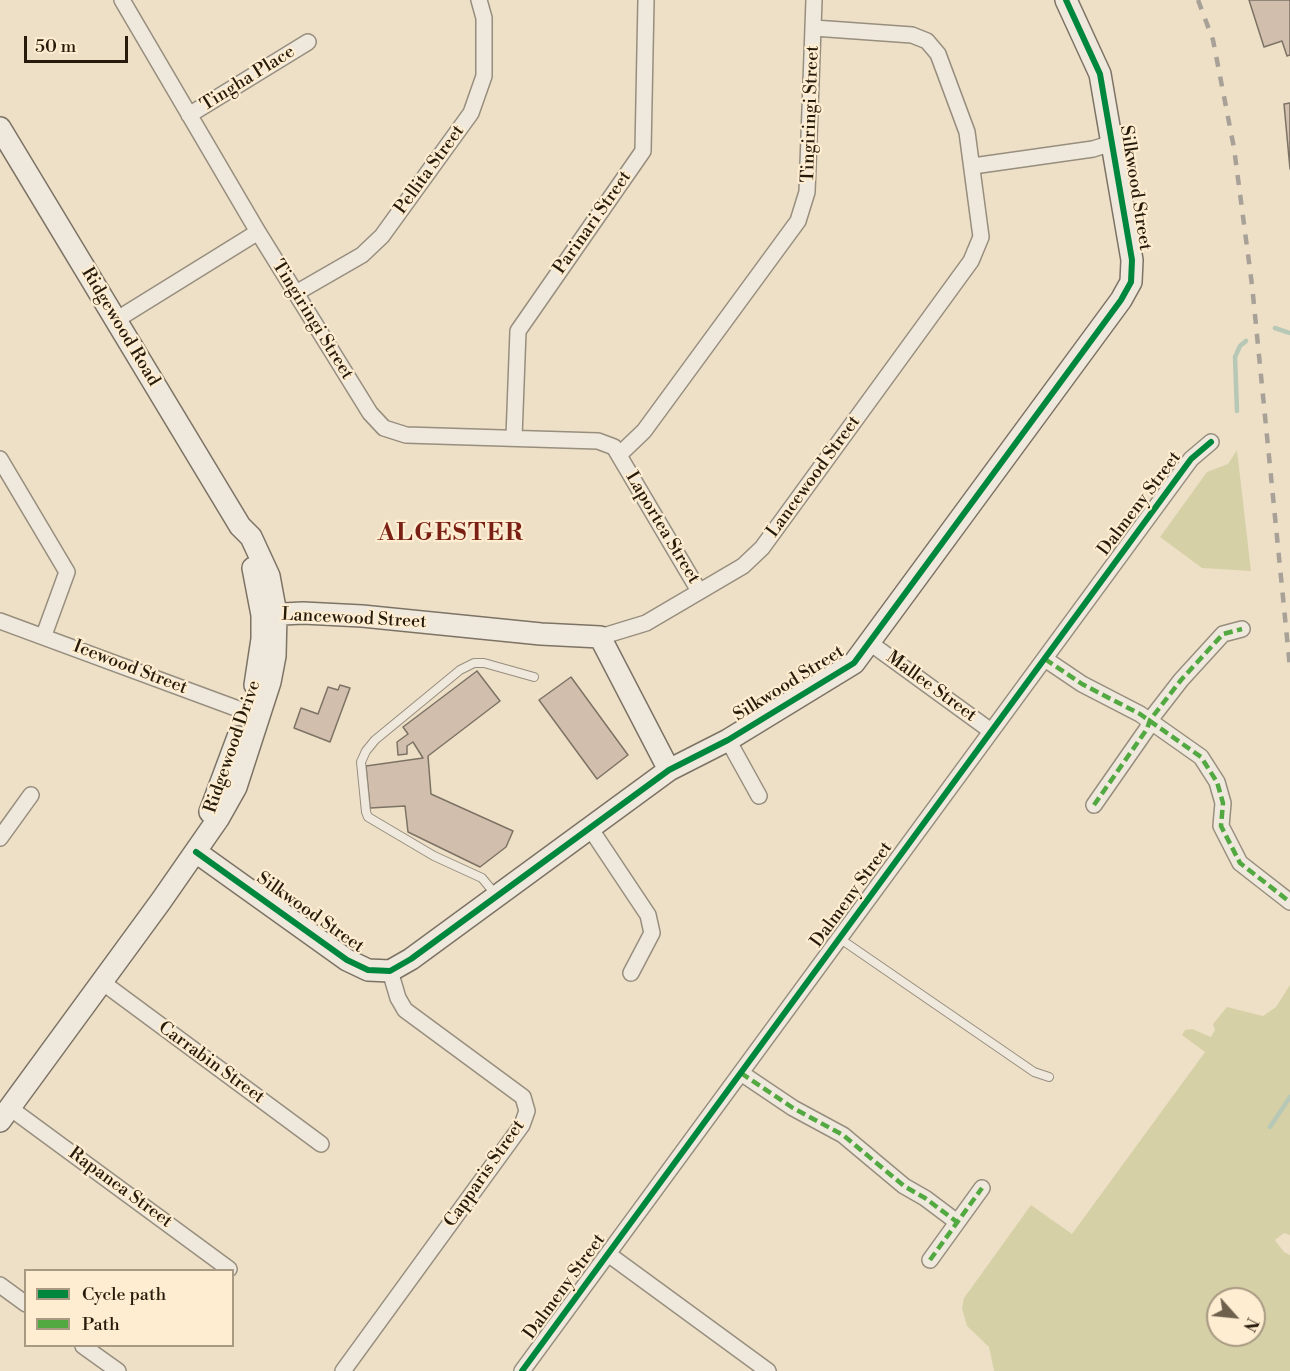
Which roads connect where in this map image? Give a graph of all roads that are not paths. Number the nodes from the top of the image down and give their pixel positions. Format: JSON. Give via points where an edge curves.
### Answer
{"nodes":[{"id":1,"x":122,"y":0,"type":"edge"},
{"id":2,"x":479,"y":0,"type":"edge"},
{"id":3,"x":646,"y":0,"type":"edge"},
{"id":4,"x":814,"y":0,"type":"edge"},
{"id":5,"x":1066,"y":0,"type":"edge"},
{"id":6,"x":814,"y":28,"type":"junction"},
{"id":7,"x":308,"y":42,"type":"dead end"},
{"id":8,"x":189,"y":115,"type":"junction"},
{"id":9,"x":0,"y":128,"type":"edge"},
{"id":10,"x":1112,"y":142,"type":"junction"},
{"id":11,"x":973,"y":166,"type":"junction"},
{"id":12,"x":258,"y":232,"type":"junction"},
{"id":13,"x":296,"y":293,"type":"junction"},
{"id":14,"x":116,"y":320,"type":"junction"},
{"id":15,"x":514,"y":437,"type":"junction"},
{"id":16,"x":1211,"y":442,"type":"dead end"},
{"id":17,"x":0,"y":459,"type":"edge"},
{"id":18,"x":623,"y":459,"type":"junction"},
{"id":19,"x":240,"y":526,"type":"joint"},
{"id":20,"x":699,"y":591,"type":"junction"},
{"id":21,"x":269,"y":614,"type":"junction"},
{"id":22,"x":0,"y":621,"type":"edge"},
{"id":23,"x":1242,"y":629,"type":"dead end"},
{"id":24,"x":44,"y":635,"type":"junction"},
{"id":25,"x":600,"y":637,"type":"junction"},
{"id":26,"x":870,"y":644,"type":"junction"},
{"id":27,"x":1045,"y":659,"type":"junction"},
{"id":28,"x":534,"y":677,"type":"dead end"},
{"id":29,"x":253,"y":715,"type":"junction"},
{"id":30,"x":1150,"y":720,"type":"junction"},
{"id":31,"x":991,"y":731,"type":"junction"},
{"id":32,"x":728,"y":740,"type":"junction"},
{"id":33,"x":669,"y":770,"type":"junction"},
{"id":34,"x":31,"y":795,"type":"dead end"},
{"id":35,"x":759,"y":796,"type":"dead end"},
{"id":36,"x":1094,"y":806,"type":"dead end"},
{"id":37,"x":590,"y":828,"type":"junction"},
{"id":38,"x":0,"y":838,"type":"edge"},
{"id":39,"x":196,"y":852,"type":"junction"},
{"id":40,"x":497,"y":896,"type":"junction"},
{"id":41,"x":1290,"y":902,"type":"edge"},
{"id":42,"x":839,"y":938,"type":"junction"},
{"id":43,"x":390,"y":971,"type":"junction"},
{"id":44,"x":631,"y":973,"type":"dead end"},
{"id":45,"x":102,"y":982,"type":"junction"},
{"id":46,"x":741,"y":1072,"type":"junction"},
{"id":47,"x":1048,"y":1077,"type":"dead end"},
{"id":48,"x":5,"y":1115,"type":"edge"},
{"id":49,"x":321,"y":1144,"type":"dead end"},
{"id":50,"x":982,"y":1188,"type":"dead end"},
{"id":51,"x":957,"y":1222,"type":"junction"},
{"id":52,"x":608,"y":1254,"type":"junction"},
{"id":53,"x":930,"y":1260,"type":"dead end"},
{"id":54,"x":229,"y":1269,"type":"dead end"},
{"id":55,"x":0,"y":1285,"type":"edge"},
{"id":56,"x":24,"y":1303,"type":"edge"},
{"id":57,"x":84,"y":1347,"type":"edge"},
{"id":58,"x":118,"y":1371,"type":"edge"},
{"id":59,"x":343,"y":1371,"type":"edge"},
{"id":60,"x":522,"y":1371,"type":"edge"},
{"id":61,"x":768,"y":1371,"type":"edge"}],
"edges":[{"from":1,"to":8,"type":"street","name":"Tingiringi Street"},
{"from":2,"to":13,"type":"street","name":"Pellita Street","via":[[484,18],[484,76],[471,113],[382,236],[362,255]]},
{"from":3,"to":15,"type":"street","name":"Parinari Street","via":[[643,151],[518,331]]},
{"from":4,"to":6,"type":"street","name":"Tingiringi Street"},
{"from":5,"to":10,"type":"street","name":"Silkwood Street","via":[[1100,74]]},
{"from":6,"to":11,"type":"street","name":"Lancewood Street","via":[[912,35],[927,40],[938,54],[960,110]]},
{"from":6,"to":18,"type":"street","name":"Tingiringi Street","via":[[807,192],[798,220]]},
{"from":7,"to":8,"type":"street","name":"Tingha Place"},
{"from":8,"to":12,"type":"street","name":"Tingiringi Street"},
{"from":9,"to":14,"type":"street","name":"Ridgewood Road"},
{"from":10,"to":11,"type":"street","via":[[1093,149]]},
{"from":10,"to":26,"type":"street","name":"Silkwood Street","via":[[1132,260],[1131,282]]},
{"from":11,"to":20,"type":"street","name":"Lancewood Street","via":[[981,237],[971,261],[762,548],[743,566]]},
{"from":12,"to":13,"type":"street","name":"Tingiringi Street"},
{"from":12,"to":14,"type":"street"},
{"from":13,"to":15,"type":"street","name":"Tingiringi Street","via":[[370,413],[384,428],[406,435]]},
{"from":14,"to":19,"type":"street","name":"Ridgewood Road"},
{"from":15,"to":18,"type":"street","name":"Tingiringi Street","via":[[598,441],[614,447]]},
{"from":16,"to":27,"type":"street","name":"Dalmeny Street","via":[[1191,459]]},
{"from":17,"to":24,"type":"street","via":[[67,572]]},
{"from":18,"to":20,"type":"street","name":"Laportea Street"},
{"from":19,"to":21,"type":"street","name":"Ridgewood Drive","via":[[263,560],[274,594]]},
{"from":20,"to":25,"type":"street","name":"Lancewood Street","via":[[646,623]]},
{"from":21,"to":25,"type":"street","name":"Lancewood Street","via":[[362,616]]},
{"from":21,"to":29,"type":"street","name":"Ridgewood Drive","via":[[275,656]]},
{"from":22,"to":24,"type":"street","name":"Icewood Street"},
{"from":23,"to":30,"type":"street","via":[[1223,634],[1180,680]]},
{"from":24,"to":29,"type":"street","name":"Icewood Street"},
{"from":25,"to":33,"type":"street"},
{"from":26,"to":31,"type":"street","name":"Mallee Street"},
{"from":26,"to":32,"type":"street","name":"Silkwood Street","via":[[854,663]]},
{"from":27,"to":30,"type":"street","via":[[1082,684]]},
{"from":27,"to":31,"type":"street","name":"Dalmeny Street"},
{"from":28,"to":40,"type":"lane","via":[[474,663],[460,670],[375,740],[362,762],[368,817],[434,856],[482,878]]},
{"from":29,"to":39,"type":"street","name":"Ridgewood Drive","via":[[236,787]]},
{"from":30,"to":36,"type":"street"},
{"from":30,"to":41,"type":"street","via":[[1201,757],[1217,782],[1223,803],[1221,826],[1240,863]]},
{"from":31,"to":42,"type":"street","name":"Dalmeny Street"},
{"from":32,"to":33,"type":"street","name":"Silkwood Street"},
{"from":32,"to":35,"type":"street"},
{"from":33,"to":37,"type":"street","name":"Silkwood Street"},
{"from":34,"to":38,"type":"street"},
{"from":37,"to":40,"type":"street","name":"Silkwood Street"},
{"from":37,"to":44,"type":"street","via":[[648,915],[652,933]]},
{"from":39,"to":43,"type":"street","name":"Silkwood Street","via":[[347,960],[368,970]]},
{"from":39,"to":45,"type":"street","name":"Ridgewood Drive"},
{"from":40,"to":43,"type":"street","name":"Silkwood Street"},
{"from":42,"to":46,"type":"street","name":"Dalmeny Street"},
{"from":42,"to":47,"type":"lane","via":[[1034,1072]]},
{"from":43,"to":59,"type":"street","name":"Capparis Street","via":[[405,1010],[523,1097],[527,1111],[522,1125]]},
{"from":45,"to":48,"type":"street","name":"Ridgewood Drive"},
{"from":45,"to":49,"type":"street","name":"Carrabin Street"},
{"from":46,"to":51,"type":"street","via":[[793,1108],[843,1135],[904,1186]]},
{"from":46,"to":52,"type":"street","name":"Dalmeny Street"},
{"from":48,"to":54,"type":"street","name":"Rapanea Street"},
{"from":50,"to":51,"type":"street"},
{"from":51,"to":53,"type":"street"},
{"from":52,"to":60,"type":"street","name":"Dalmeny Street"},
{"from":52,"to":61,"type":"street"},
{"from":55,"to":56,"type":"street"},
{"from":57,"to":58,"type":"street"}]}
